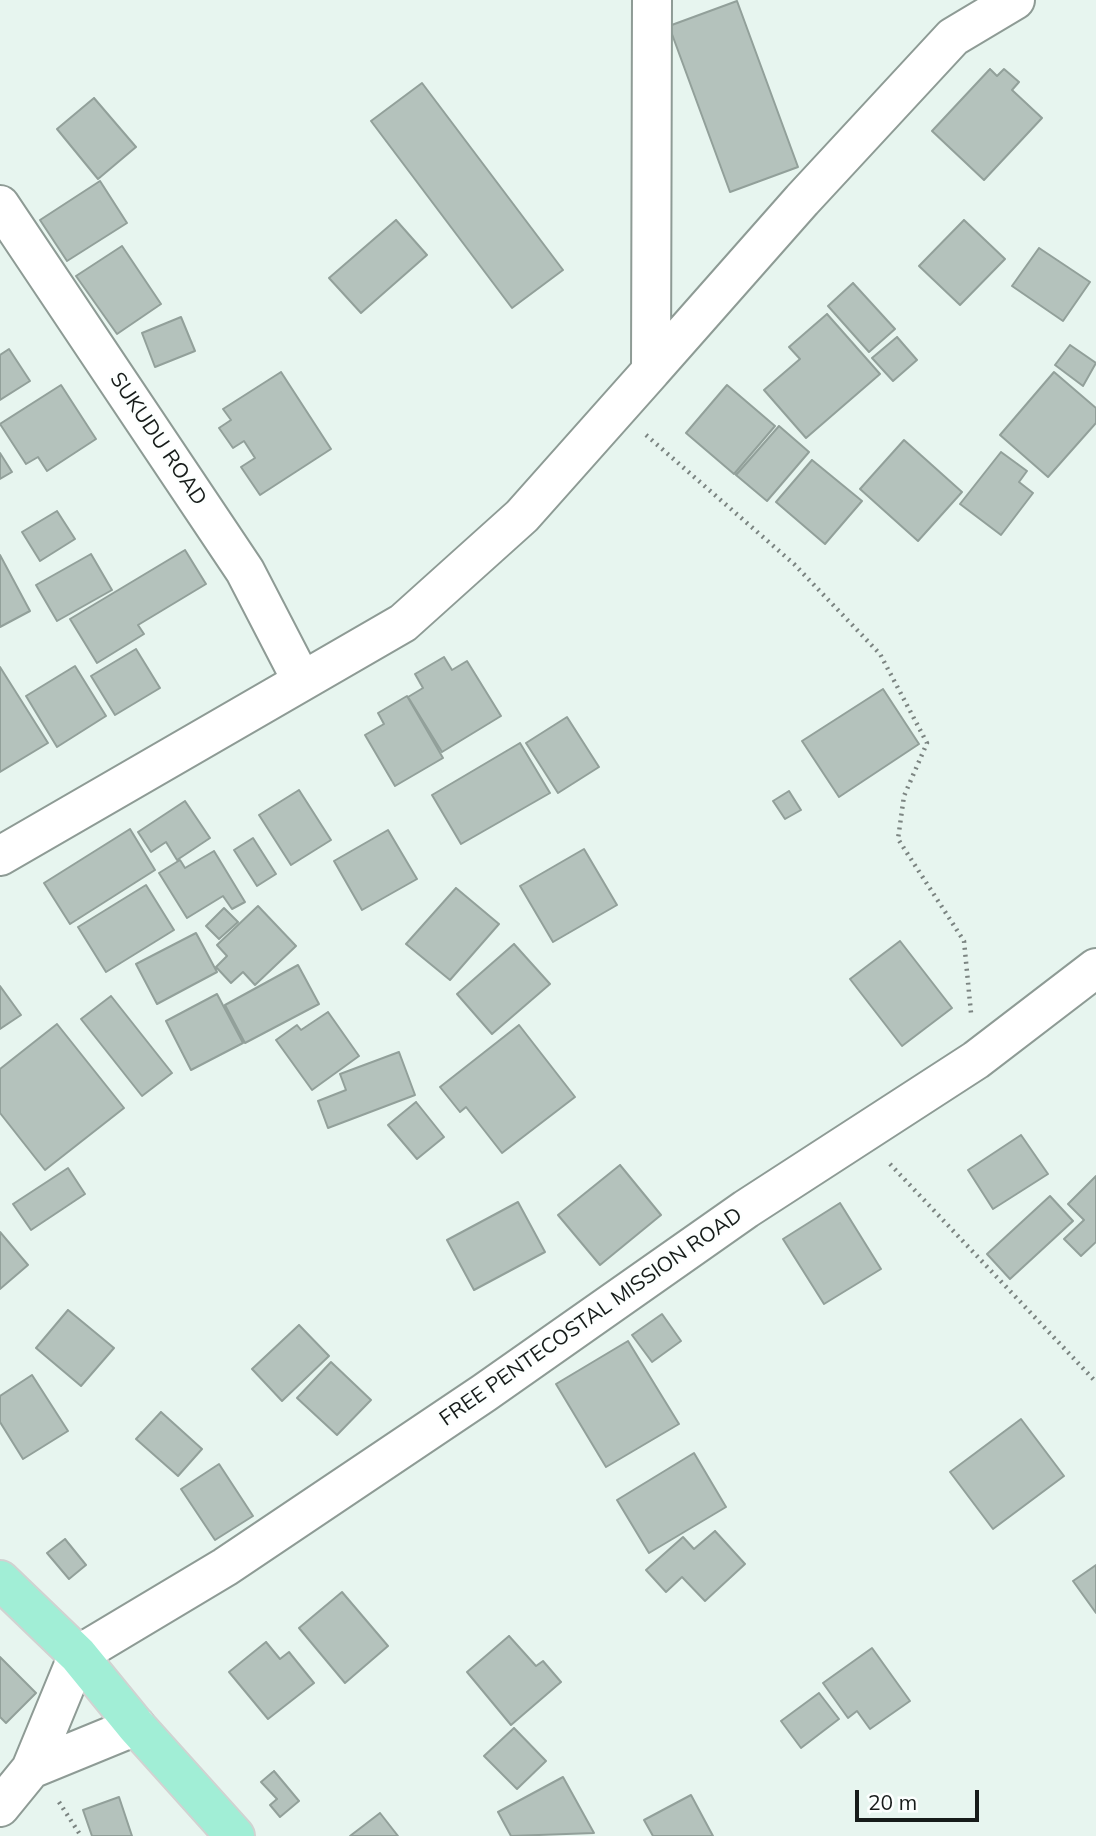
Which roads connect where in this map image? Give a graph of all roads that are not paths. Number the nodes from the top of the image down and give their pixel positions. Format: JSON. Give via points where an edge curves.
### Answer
{"nodes":[{"id":1,"x":652,"y":0,"type":"edge"},
{"id":2,"x":1015,"y":0,"type":"edge"},
{"id":3,"x":0,"y":205,"type":"edge"},
{"id":4,"x":651,"y":371,"type":"junction"},
{"id":5,"x":302,"y":681,"type":"junction"},
{"id":6,"x":0,"y":856,"type":"edge"},
{"id":7,"x":1096,"y":968,"type":"edge"},
{"id":8,"x":0,"y":1580,"type":"edge"},
{"id":9,"x":78,"y":1655,"type":"junction"},
{"id":10,"x":136,"y":1726,"type":"junction"},
{"id":11,"x":31,"y":1769,"type":"junction"},
{"id":12,"x":0,"y":1807,"type":"edge"},
{"id":13,"x":235,"y":1836,"type":"edge"}],
"edges":[{"from":1,"to":4,"type":"street"},
{"from":2,"to":4,"type":"street","via":[[953,37]]},
{"from":3,"to":5,"type":"street","name":"SUKUDU ROAD","via":[[245,571]]},
{"from":4,"to":5,"type":"street","via":[[522,516],[403,623]]},
{"from":5,"to":6,"type":"street"},
{"from":7,"to":9,"type":"street","name":"FREE PENTECOSTAL MISSION ROAD","via":[[976,1060],[860,1133],[225,1567]]},
{"from":8,"to":9,"type":"main road"},
{"from":9,"to":10,"type":"main road"},
{"from":9,"to":11,"type":"street"},
{"from":10,"to":11,"type":"street"},
{"from":10,"to":13,"type":"main road"},
{"from":11,"to":12,"type":"street"}]}
